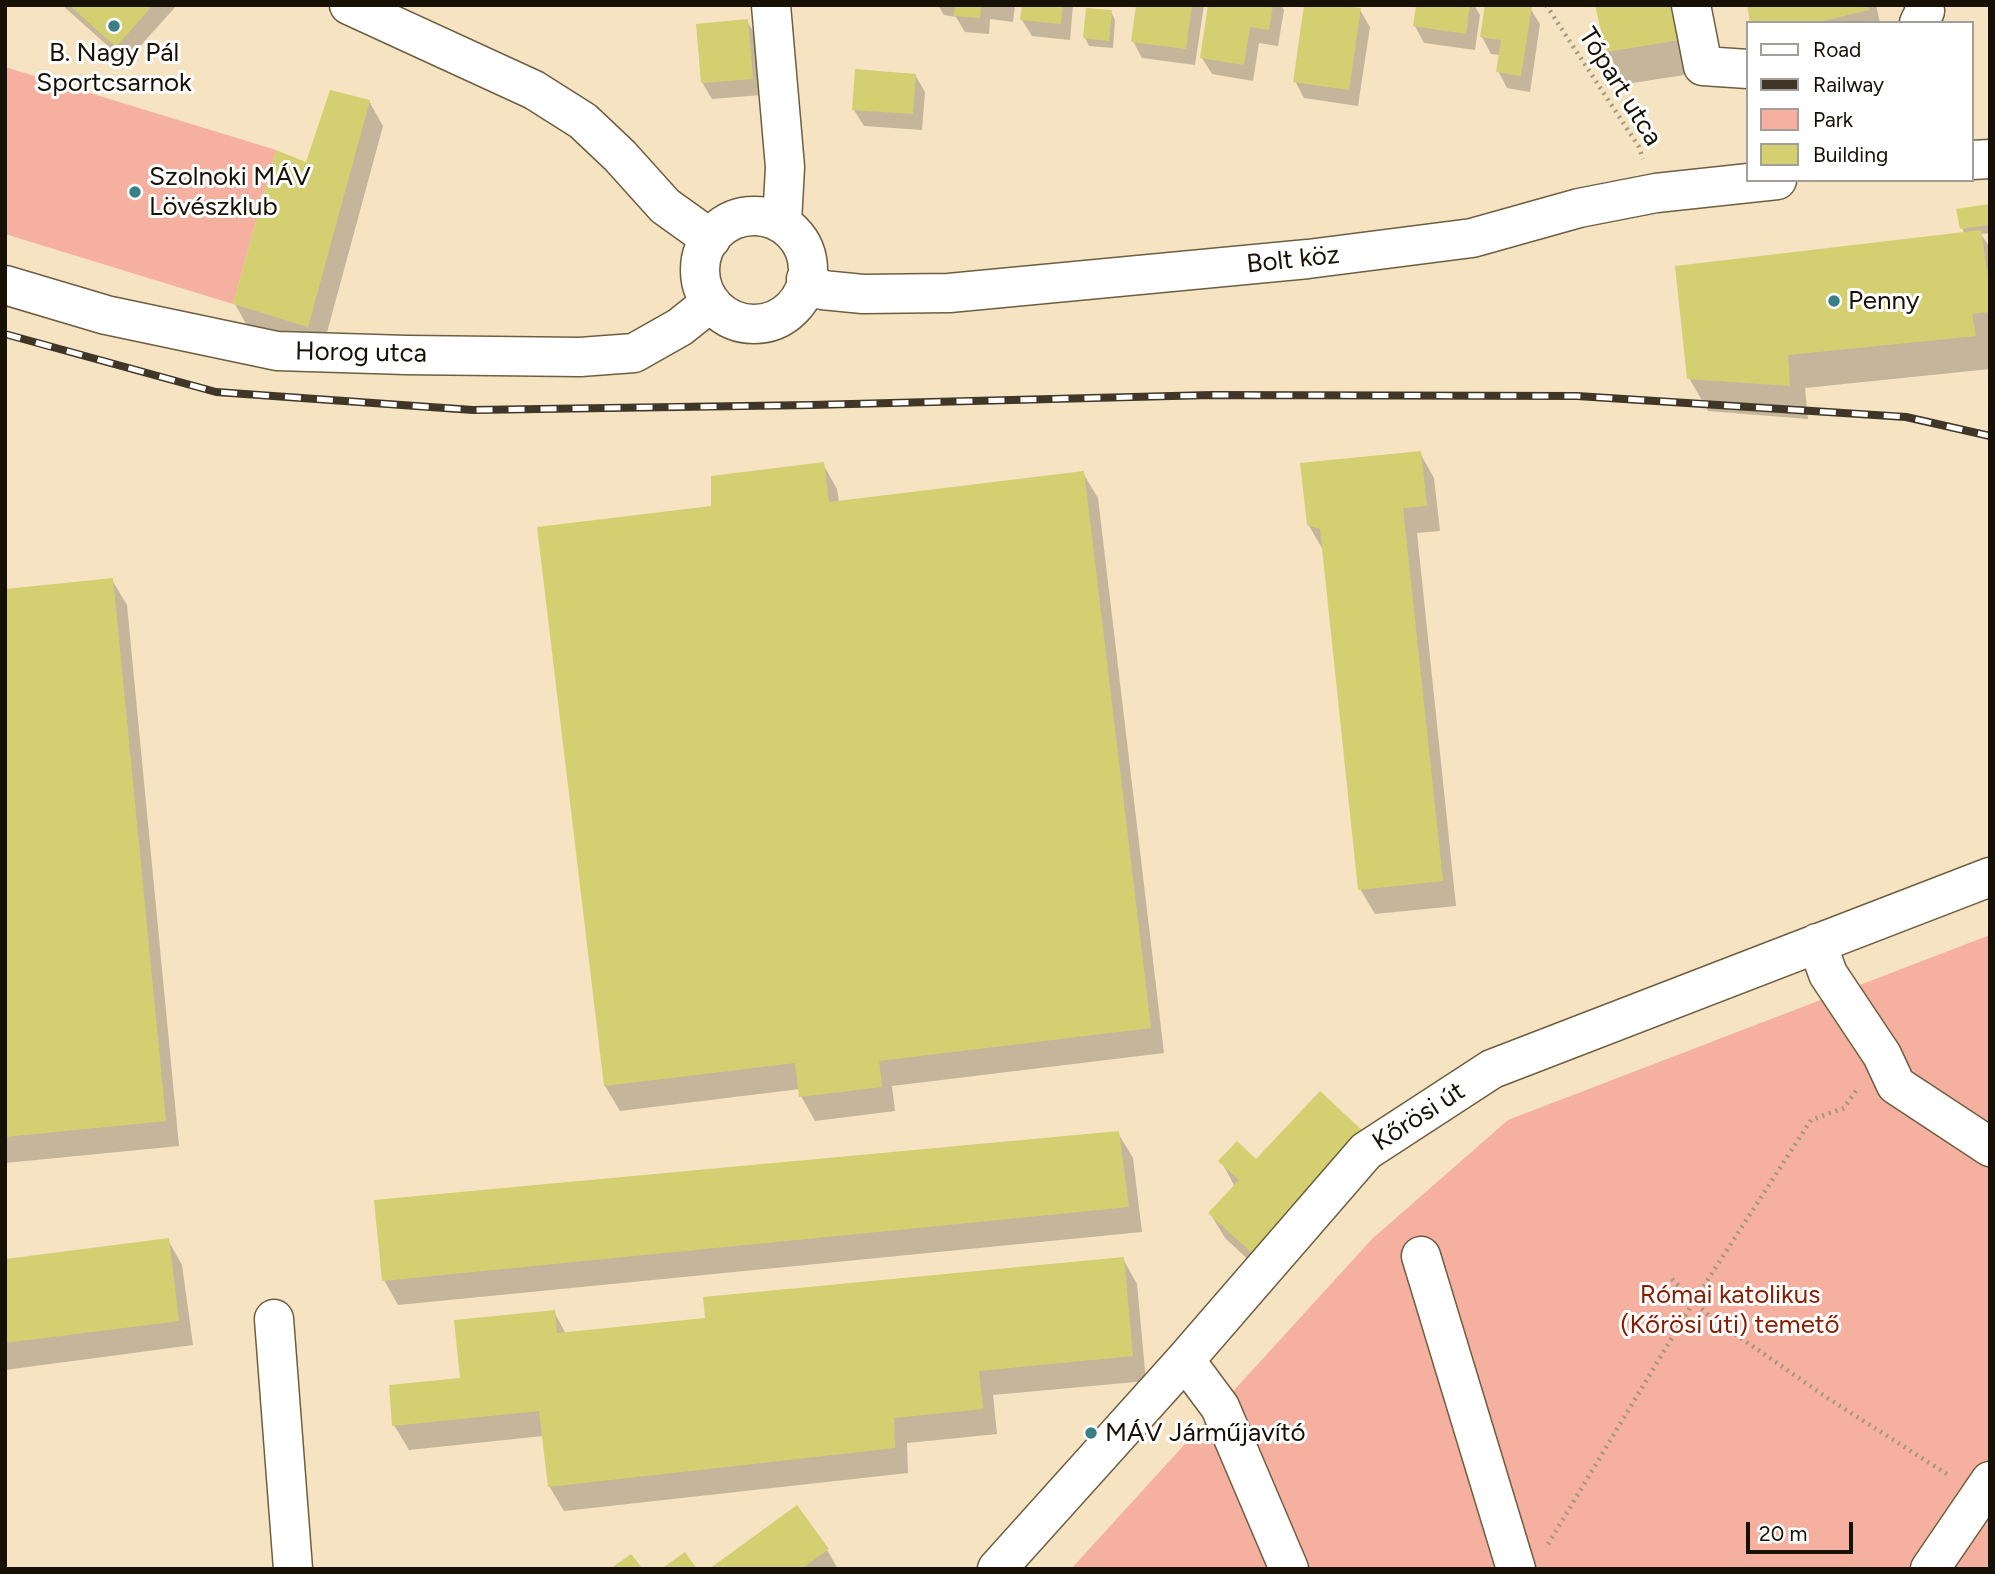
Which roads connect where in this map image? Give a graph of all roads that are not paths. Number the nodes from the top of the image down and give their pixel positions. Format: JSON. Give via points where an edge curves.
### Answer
{"nodes":[{"id":1,"x":349,"y":5,"type":"edge"},
{"id":2,"x":771,"y":5,"type":"edge"},
{"id":3,"x":1691,"y":5,"type":"edge"},
{"id":4,"x":1746,"y":69,"type":"edge"},
{"id":5,"x":1757,"y":182,"type":"edge"},
{"id":6,"x":782,"y":222,"type":"junction"},
{"id":7,"x":711,"y":239,"type":"junction"},
{"id":8,"x":806,"y":279,"type":"junction"},
{"id":9,"x":5,"y":285,"type":"edge"},
{"id":10,"x":710,"y":303,"type":"junction"},
{"id":11,"x":1990,"y":877,"type":"edge"},
{"id":12,"x":1817,"y":943,"type":"junction"},
{"id":13,"x":1990,"y":1147,"type":"edge"},
{"id":14,"x":1421,"y":1256,"type":"dead end"},
{"id":15,"x":274,"y":1319,"type":"dead end"},
{"id":16,"x":1185,"y":1360,"type":"junction"},
{"id":17,"x":1985,"y":1488,"type":"edge"},
{"id":18,"x":293,"y":1569,"type":"edge"},
{"id":19,"x":997,"y":1569,"type":"edge"},
{"id":20,"x":1289,"y":1569,"type":"edge"},
{"id":21,"x":1516,"y":1569,"type":"edge"},
{"id":22,"x":1930,"y":1569,"type":"edge"}],
"edges":[{"from":1,"to":7,"type":"street","via":[[544,96],[583,121],[665,206]]},
{"from":2,"to":6,"type":"street","via":[[785,167]]},
{"from":3,"to":4,"type":"street","via":[[1703,66]]},
{"from":5,"to":8,"type":"street","name":"Bolt köz","via":[[1656,192],[1472,237],[1308,259],[949,293],[822,290]]},
{"from":6,"to":7,"type":"street","via":[[759,215],[735,218]]},
{"from":6,"to":8,"type":"street","via":[[793,230],[806,253]]},
{"from":7,"to":10,"type":"street","via":[[700,264],[703,291]]},
{"from":8,"to":10,"type":"street","via":[[793,308],[766,323],[735,322]]},
{"from":9,"to":10,"type":"street","name":"Horog utca","via":[[106,315],[277,351],[406,355],[580,357],[634,353],[680,327]]},
{"from":11,"to":12,"type":"street","name":"Kőrösi út"},
{"from":12,"to":13,"type":"street","via":[[1828,974],[1882,1055],[1896,1085]]},
{"from":12,"to":16,"type":"street","name":"Kőrösi út","via":[[1492,1069],[1377,1143]]},
{"from":14,"to":21,"type":"street"},
{"from":15,"to":18,"type":"street"},
{"from":16,"to":19,"type":"street","name":"Kőrösi út"},
{"from":16,"to":20,"type":"street","via":[[1220,1407]]},
{"from":17,"to":22,"type":"street"}]}
